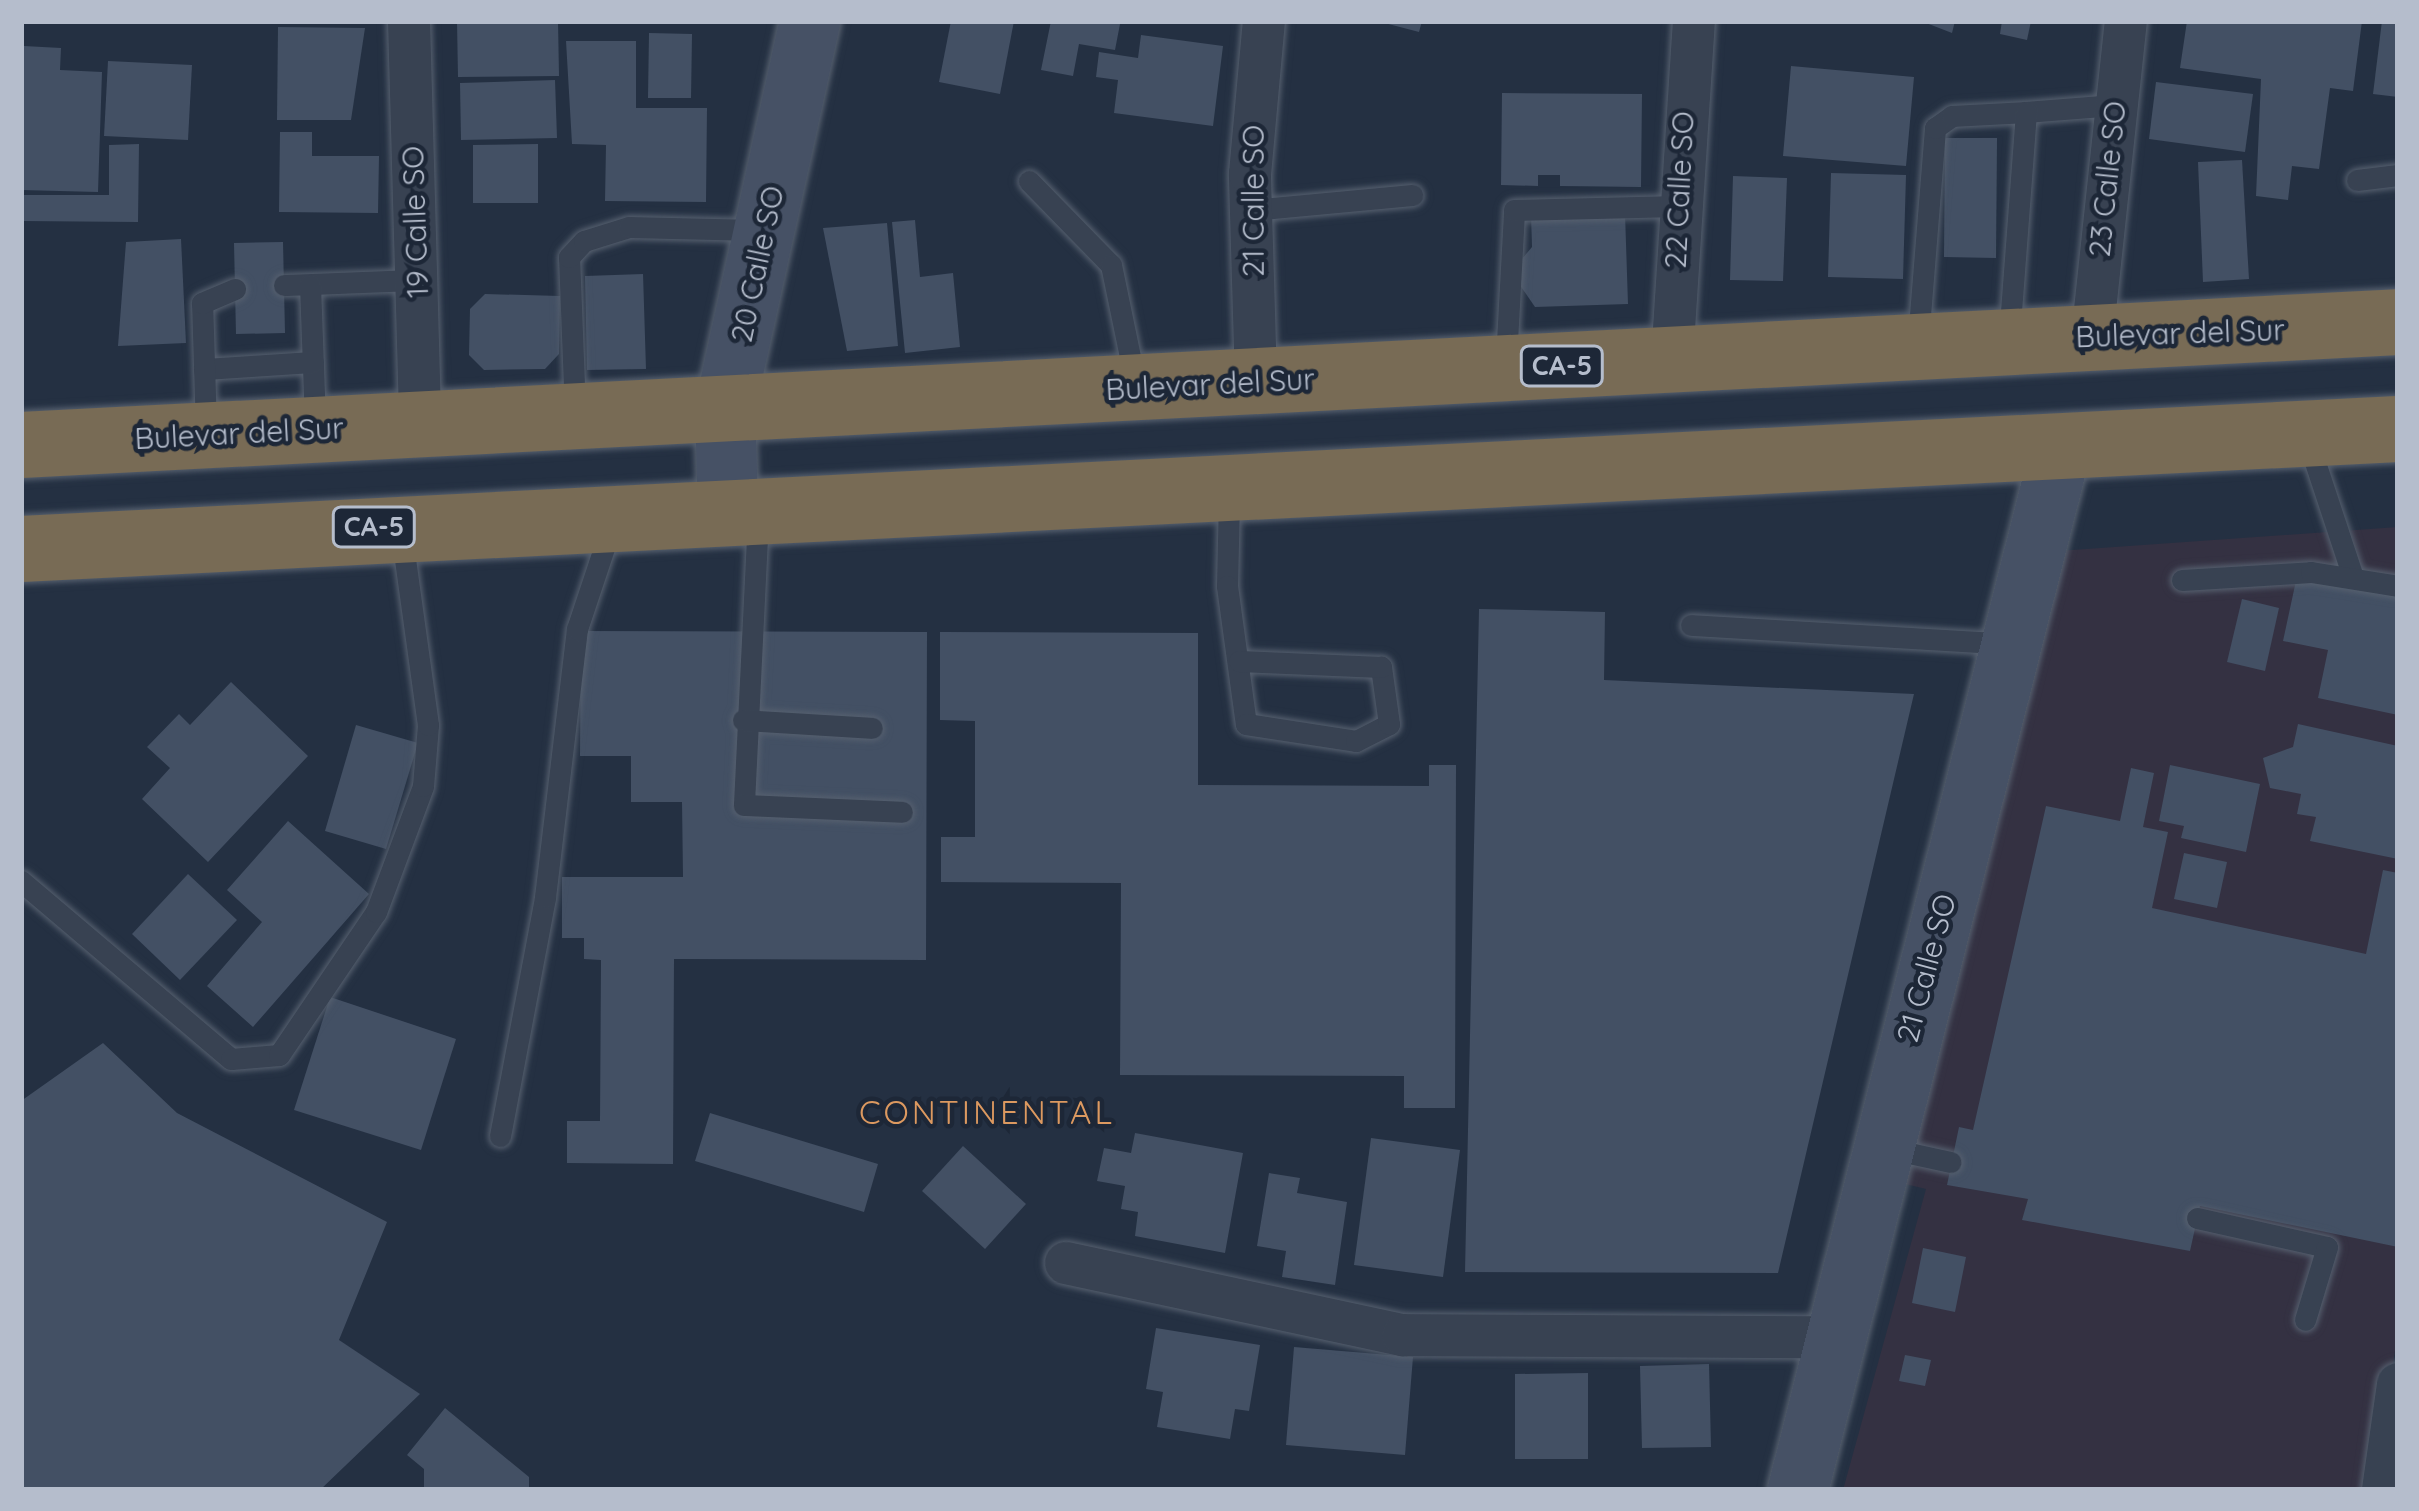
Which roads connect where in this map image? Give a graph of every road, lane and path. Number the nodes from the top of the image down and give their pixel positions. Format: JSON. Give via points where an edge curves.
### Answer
{"nodes":[{"id":1,"x":409,"y":21,"type":"edge"},
{"id":2,"x":810,"y":21,"type":"edge"},
{"id":3,"x":1264,"y":21,"type":"edge"},
{"id":4,"x":1694,"y":21,"type":"edge"},
{"id":5,"x":2126,"y":21,"type":"edge"},
{"id":6,"x":2114,"y":106,"type":"junction"},
{"id":7,"x":2026,"y":112,"type":"junction"},
{"id":8,"x":2398,"y":175,"type":"edge"},
{"id":9,"x":2356,"y":180,"type":"dead end"},
{"id":10,"x":1029,"y":181,"type":"dead end"},
{"id":11,"x":1412,"y":195,"type":"dead end"},
{"id":12,"x":1678,"y":206,"type":"junction"},
{"id":13,"x":1251,"y":210,"type":"junction"},
{"id":14,"x":764,"y":231,"type":"junction"},
{"id":15,"x":416,"y":280,"type":"junction"},
{"id":16,"x":310,"y":284,"type":"junction"},
{"id":17,"x":284,"y":285,"type":"dead end"},
{"id":18,"x":235,"y":289,"type":"dead end"},
{"id":19,"x":2398,"y":322,"type":"edge"},
{"id":20,"x":2009,"y":337,"type":"junction"},
{"id":21,"x":2092,"y":338,"type":"junction"},
{"id":22,"x":1918,"y":345,"type":"junction"},
{"id":23,"x":1672,"y":360,"type":"junction"},
{"id":24,"x":313,"y":362,"type":"junction"},
{"id":25,"x":1506,"y":368,"type":"junction"},
{"id":26,"x":204,"y":369,"type":"junction"},
{"id":27,"x":1256,"y":381,"type":"junction"},
{"id":28,"x":1136,"y":387,"type":"junction"},
{"id":29,"x":725,"y":408,"type":"junction"},
{"id":30,"x":574,"y":416,"type":"junction"},
{"id":31,"x":420,"y":424,"type":"junction"},
{"id":32,"x":316,"y":429,"type":"junction"},
{"id":33,"x":2398,"y":430,"type":"edge"},
{"id":34,"x":2306,"y":434,"type":"junction"},
{"id":35,"x":207,"y":435,"type":"junction"},
{"id":36,"x":21,"y":445,"type":"edge"},
{"id":37,"x":2061,"y":448,"type":"junction"},
{"id":38,"x":1229,"y":484,"type":"junction"},
{"id":39,"x":743,"y":508,"type":"junction"},
{"id":40,"x":615,"y":515,"type":"junction"},
{"id":41,"x":400,"y":525,"type":"junction"},
{"id":42,"x":21,"y":549,"type":"edge"},
{"id":43,"x":2353,"y":577,"type":"junction"},
{"id":44,"x":2182,"y":580,"type":"dead end"},
{"id":45,"x":2398,"y":586,"type":"edge"},
{"id":46,"x":1691,"y":625,"type":"dead end"},
{"id":47,"x":2010,"y":644,"type":"junction"},
{"id":48,"x":1239,"y":661,"type":"junction"},
{"id":49,"x":743,"y":720,"type":"junction"},
{"id":50,"x":872,"y":728,"type":"dead end"},
{"id":51,"x":902,"y":812,"type":"dead end"},
{"id":52,"x":21,"y":881,"type":"edge"},
{"id":53,"x":500,"y":1136,"type":"dead end"},
{"id":54,"x":1880,"y":1146,"type":"junction"},
{"id":55,"x":1951,"y":1162,"type":"dead end"},
{"id":56,"x":2197,"y":1219,"type":"dead end"},
{"id":57,"x":1066,"y":1263,"type":"dead end"},
{"id":58,"x":2305,"y":1321,"type":"dead end"},
{"id":59,"x":1838,"y":1337,"type":"junction"},
{"id":60,"x":2398,"y":1384,"type":"edge"},
{"id":61,"x":1798,"y":1490,"type":"edge"},
{"id":62,"x":2383,"y":1490,"type":"edge"}],
"edges":[{"from":1,"to":15,"type":"street","name":"19 Calle SO"},
{"from":2,"to":14,"type":"street","name":"20 Calle SO"},
{"from":3,"to":13,"type":"street","name":"21 Calle SO"},
{"from":4,"to":12,"type":"street","name":"22 Calle SO"},
{"from":5,"to":6,"type":"street","name":"23 Calle SO"},
{"from":6,"to":7,"type":"lane"},
{"from":6,"to":21,"type":"street","name":"23 Calle SO"},
{"from":7,"to":20,"type":"lane"},
{"from":7,"to":22,"type":"lane","via":[[1952,116],[1935,128]]},
{"from":8,"to":9,"type":"lane"},
{"from":10,"to":28,"type":"lane","via":[[1111,265]]},
{"from":11,"to":13,"type":"lane"},
{"from":12,"to":23,"type":"street","name":"22 Calle SO"},
{"from":12,"to":25,"type":"lane","via":[[1514,209]]},
{"from":13,"to":27,"type":"street","name":"21 Calle SO"},
{"from":14,"to":29,"type":"street","name":"20 Calle SO"},
{"from":14,"to":30,"type":"lane","via":[[629,227],[584,241],[569,257]]},
{"from":15,"to":16,"type":"lane"},
{"from":15,"to":31,"type":"street","name":"19 Calle SO"},
{"from":16,"to":17,"type":"lane"},
{"from":16,"to":24,"type":"lane"},
{"from":18,"to":26,"type":"lane","via":[[203,296]]},
{"from":19,"to":21,"type":"highway","name":"Bulevar del Sur","number":"CA-5"},
{"from":20,"to":21,"type":"highway","name":"Bulevar del Sur","number":"CA-5"},
{"from":20,"to":22,"type":"highway","name":"Bulevar del Sur","number":"CA-5"},
{"from":22,"to":23,"type":"highway","name":"Bulevar del Sur","number":"CA-5"},
{"from":23,"to":25,"type":"highway","name":"Bulevar del Sur","number":"CA-5"},
{"from":24,"to":26,"type":"lane"},
{"from":24,"to":32,"type":"lane"},
{"from":25,"to":27,"type":"highway","name":"Bulevar del Sur","number":"CA-5"},
{"from":26,"to":35,"type":"lane"},
{"from":27,"to":28,"type":"highway","name":"Bulevar del Sur","number":"CA-5"},
{"from":28,"to":29,"type":"highway","name":"Bulevar del Sur","number":"CA-5"},
{"from":29,"to":30,"type":"highway","name":"Bulevar del Sur","number":"CA-5"},
{"from":29,"to":39,"type":"street","name":"20 Calle SO"},
{"from":30,"to":31,"type":"highway","name":"Bulevar del Sur","number":"CA-5"},
{"from":31,"to":32,"type":"highway","name":"Bulevar del Sur","number":"CA-5"},
{"from":32,"to":35,"type":"highway","name":"Bulevar del Sur","number":"CA-5"},
{"from":33,"to":34,"type":"highway","number":"CA-5"},
{"from":34,"to":37,"type":"highway","number":"CA-5"},
{"from":34,"to":43,"type":"lane"},
{"from":35,"to":36,"type":"highway","name":"Bulevar del Sur","number":"CA-5"},
{"from":37,"to":38,"type":"highway","number":"CA-5"},
{"from":37,"to":47,"type":"street","name":"21 Calle SO"},
{"from":38,"to":39,"type":"highway","number":"CA-5"},
{"from":38,"to":48,"type":"lane"},
{"from":39,"to":40,"type":"highway","number":"CA-5"},
{"from":39,"to":49,"type":"lane"},
{"from":40,"to":41,"type":"highway","number":"CA-5"},
{"from":40,"to":53,"type":"lane","via":[[577,628],[545,897]]},
{"from":41,"to":42,"type":"highway","number":"CA-5"},
{"from":41,"to":52,"type":"lane","via":[[428,725],[423,786],[376,912],[279,1055],[231,1059]]},
{"from":43,"to":44,"type":"lane"},
{"from":43,"to":45,"type":"lane"},
{"from":46,"to":47,"type":"lane"},
{"from":47,"to":54,"type":"street","name":"21 Calle SO"},
{"from":48,"to":48,"type":"lane","via":[[1381,667],[1389,724],[1356,741],[1251,728]]},
{"from":49,"to":50,"type":"lane"},
{"from":49,"to":51,"type":"lane","via":[[739,786],[756,813]]},
{"from":54,"to":55,"type":"lane"},
{"from":54,"to":59,"type":"street","name":"21 Calle SO"},
{"from":56,"to":58,"type":"lane","via":[[2326,1247]]},
{"from":57,"to":59,"type":"street","via":[[1403,1335]]},
{"from":59,"to":61,"type":"street","name":"21 Calle SO"},
{"from":60,"to":62,"type":"street"}]}
